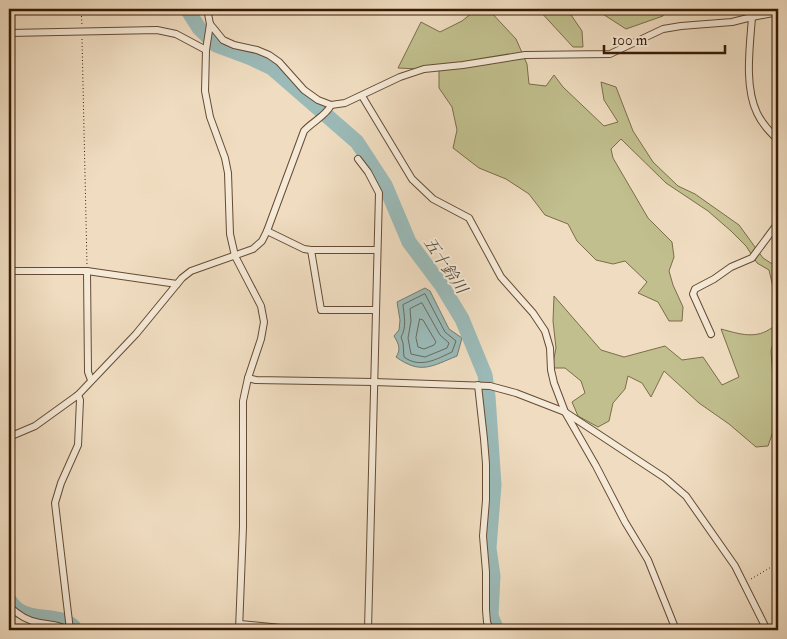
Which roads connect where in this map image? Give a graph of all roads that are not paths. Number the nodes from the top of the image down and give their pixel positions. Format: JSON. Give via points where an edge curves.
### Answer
{"nodes":[{"id":1,"x":207,"y":9,"type":"edge"},
{"id":2,"x":750,"y":9,"type":"edge"},
{"id":3,"x":777,"y":13,"type":"edge"},
{"id":4,"x":752,"y":16,"type":"junction"},
{"id":5,"x":209,"y":27,"type":"junction"},
{"id":6,"x":9,"y":33,"type":"edge"},
{"id":7,"x":206,"y":47,"type":"junction"},
{"id":8,"x":362,"y":96,"type":"junction"},
{"id":9,"x":329,"y":108,"type":"junction"},
{"id":10,"x":778,"y":140,"type":"edge"},
{"id":11,"x":358,"y":159,"type":"dead end"},
{"id":12,"x":778,"y":223,"type":"edge"},
{"id":13,"x":267,"y":231,"type":"junction"},
{"id":14,"x":311,"y":250,"type":"junction"},
{"id":15,"x":377,"y":250,"type":"junction"},
{"id":16,"x":235,"y":256,"type":"junction"},
{"id":17,"x":87,"y":270,"type":"junction"},
{"id":18,"x":9,"y":271,"type":"edge"},
{"id":19,"x":177,"y":284,"type":"junction"},
{"id":20,"x":375,"y":310,"type":"junction"},
{"id":21,"x":711,"y":334,"type":"dead end"},
{"id":22,"x":248,"y":378,"type":"junction"},
{"id":23,"x":90,"y":380,"type":"junction"},
{"id":24,"x":374,"y":382,"type":"junction"},
{"id":25,"x":480,"y":386,"type":"junction"},
{"id":26,"x":78,"y":395,"type":"junction"},
{"id":27,"x":565,"y":412,"type":"junction"},
{"id":28,"x":9,"y":437,"type":"edge"},
{"id":29,"x":9,"y":606,"type":"edge"},
{"id":30,"x":239,"y":627,"type":"edge"},
{"id":31,"x":69,"y":629,"type":"edge"},
{"id":32,"x":301,"y":630,"type":"edge"},
{"id":33,"x":368,"y":630,"type":"edge"},
{"id":34,"x":490,"y":630,"type":"edge"},
{"id":35,"x":676,"y":630,"type":"edge"},
{"id":36,"x":767,"y":630,"type":"edge"}],
"edges":[{"from":1,"to":5,"type":"street"},
{"from":2,"to":4,"type":"street"},
{"from":3,"to":4,"type":"street"},
{"from":4,"to":8,"type":"street","via":[[732,22],[663,30],[610,54],[525,55],[424,69]]},
{"from":4,"to":10,"type":"street","via":[[751,97],[766,128]]},
{"from":5,"to":7,"type":"street"},
{"from":5,"to":9,"type":"street","via":[[223,40],[279,62],[304,90]]},
{"from":6,"to":7,"type":"street","via":[[157,30]]},
{"from":7,"to":16,"type":"street","via":[[205,90],[228,173],[230,234]]},
{"from":8,"to":9,"type":"street"},
{"from":8,"to":27,"type":"street","via":[[412,180],[433,199],[469,218],[501,277],[545,331],[554,383]]},
{"from":9,"to":13,"type":"street","via":[[311,123],[301,139]]},
{"from":11,"to":15,"type":"street","via":[[379,192]]},
{"from":12,"to":21,"type":"street","via":[[752,258],[732,266],[695,289],[694,294]]},
{"from":13,"to":14,"type":"street","via":[[304,250]]},
{"from":13,"to":16,"type":"street","via":[[253,249]]},
{"from":14,"to":15,"type":"street"},
{"from":14,"to":20,"type":"street","via":[[321,310]]},
{"from":15,"to":20,"type":"street"},
{"from":16,"to":19,"type":"street","via":[[191,271]]},
{"from":16,"to":22,"type":"street","via":[[257,295],[264,322]]},
{"from":17,"to":18,"type":"street"},
{"from":17,"to":19,"type":"street"},
{"from":17,"to":23,"type":"street"},
{"from":19,"to":23,"type":"street","via":[[136,334]]},
{"from":20,"to":24,"type":"street"},
{"from":22,"to":24,"type":"street"},
{"from":22,"to":30,"type":"street","via":[[243,401]]},
{"from":23,"to":26,"type":"street"},
{"from":24,"to":25,"type":"street"},
{"from":24,"to":33,"type":"street"},
{"from":25,"to":27,"type":"street","via":[[524,396]]},
{"from":25,"to":34,"type":"street","via":[[486,464],[483,536],[486,610]]},
{"from":26,"to":28,"type":"street","via":[[35,426]]},
{"from":26,"to":31,"type":"street","via":[[78,445],[60,483],[55,503]]},
{"from":27,"to":35,"type":"street","via":[[648,560]]},
{"from":27,"to":36,"type":"street","via":[[665,478],[686,496],[725,549]]},
{"from":29,"to":31,"type":"street","via":[[30,621]]},
{"from":30,"to":32,"type":"street"}]}
